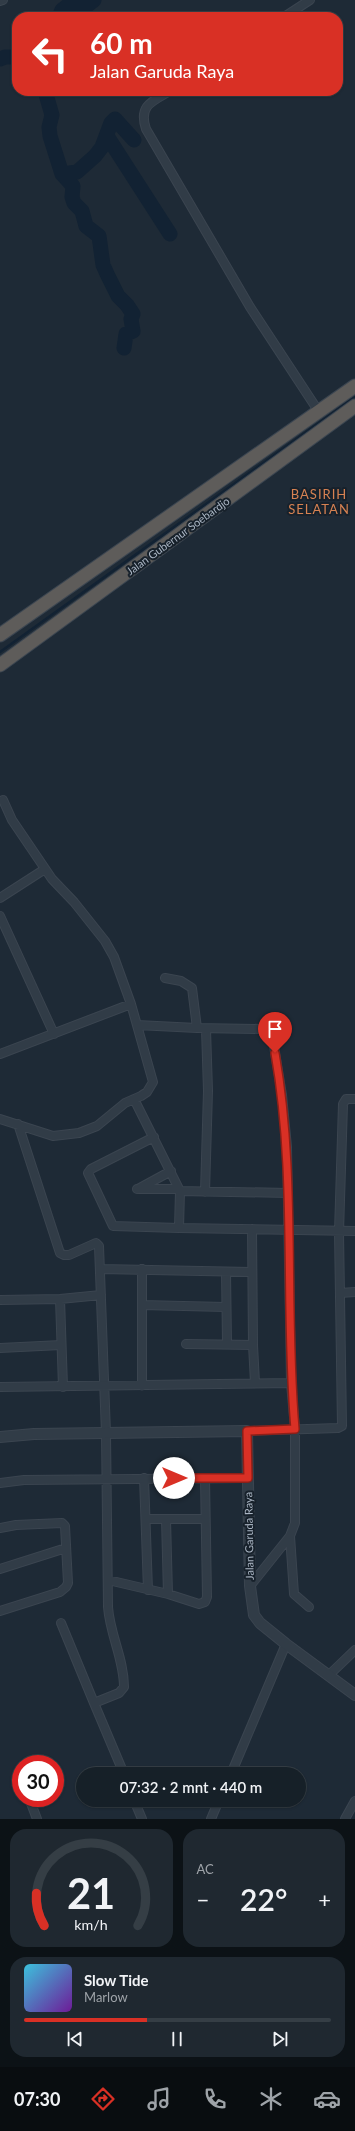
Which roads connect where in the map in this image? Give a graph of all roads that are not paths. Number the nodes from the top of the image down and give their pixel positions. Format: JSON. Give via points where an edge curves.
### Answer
{"nodes":[{"id":1,"x":3,"y":0,"type":"edge"},
{"id":2,"x":310,"y":0,"type":"edge"},
{"id":3,"x":0,"y":1,"type":"edge"},
{"id":4,"x":292,"y":12,"type":"edge"},
{"id":5,"x":162,"y":96,"type":"edge"},
{"id":6,"x":355,"y":386,"type":"edge"},
{"id":7,"x":355,"y":406,"type":"edge"},
{"id":8,"x":319,"y":412,"type":"junction"},
{"id":9,"x":0,"y":636,"type":"edge"},
{"id":10,"x":0,"y":665,"type":"edge"},
{"id":11,"x":3,"y":800,"type":"dead end"},
{"id":12,"x":45,"y":869,"type":"junction"},
{"id":13,"x":0,"y":898,"type":"edge"},
{"id":14,"x":0,"y":916,"type":"edge"},
{"id":15,"x":165,"y":978,"type":"dead end"},
{"id":16,"x":131,"y":1004,"type":"junction"},
{"id":17,"x":137,"y":1025,"type":"junction"},
{"id":18,"x":197,"y":1028,"type":"junction"},
{"id":19,"x":206,"y":1029,"type":"junction"},
{"id":20,"x":54,"y":1034,"type":"junction"},
{"id":21,"x":0,"y":1054,"type":"edge"},
{"id":22,"x":134,"y":1099,"type":"junction"},
{"id":23,"x":355,"y":1099,"type":"edge"},
{"id":24,"x":0,"y":1118,"type":"edge"},
{"id":25,"x":18,"y":1124,"type":"junction"},
{"id":26,"x":154,"y":1137,"type":"junction"},
{"id":27,"x":170,"y":1171,"type":"junction"},
{"id":28,"x":179,"y":1190,"type":"junction"},
{"id":29,"x":205,"y":1192,"type":"junction"},
{"id":30,"x":288,"y":1193,"type":"junction"},
{"id":31,"x":179,"y":1228,"type":"junction"},
{"id":32,"x":252,"y":1229,"type":"junction"},
{"id":33,"x":289,"y":1230,"type":"junction"},
{"id":34,"x":355,"y":1231,"type":"edge"},
{"id":35,"x":339,"y":1232,"type":"junction"},
{"id":36,"x":100,"y":1269,"type":"junction"},
{"id":37,"x":142,"y":1270,"type":"junction"},
{"id":38,"x":226,"y":1272,"type":"junction"},
{"id":39,"x":251,"y":1272,"type":"junction"},
{"id":40,"x":355,"y":1292,"type":"edge"},
{"id":41,"x":340,"y":1293,"type":"junction"},
{"id":42,"x":101,"y":1295,"type":"junction"},
{"id":43,"x":60,"y":1298,"type":"junction"},
{"id":44,"x":0,"y":1300,"type":"edge"},
{"id":45,"x":142,"y":1305,"type":"junction"},
{"id":46,"x":225,"y":1307,"type":"junction"},
{"id":47,"x":227,"y":1343,"type":"junction"},
{"id":48,"x":186,"y":1344,"type":"dead end"},
{"id":49,"x":61,"y":1345,"type":"junction"},
{"id":50,"x":252,"y":1345,"type":"junction"},
{"id":51,"x":0,"y":1348,"type":"edge"},
{"id":52,"x":256,"y":1383,"type":"junction"},
{"id":53,"x":291,"y":1383,"type":"junction"},
{"id":54,"x":104,"y":1386,"type":"junction"},
{"id":55,"x":142,"y":1386,"type":"junction"},
{"id":56,"x":0,"y":1387,"type":"edge"},
{"id":57,"x":63,"y":1387,"type":"junction"},
{"id":58,"x":295,"y":1429,"type":"junction"},
{"id":59,"x":247,"y":1431,"type":"junction"},
{"id":60,"x":106,"y":1433,"type":"junction"},
{"id":61,"x":0,"y":1438,"type":"edge"},
{"id":62,"x":144,"y":1478,"type":"junction"},
{"id":63,"x":205,"y":1478,"type":"junction"},
{"id":64,"x":248,"y":1478,"type":"junction"},
{"id":65,"x":107,"y":1479,"type":"junction"},
{"id":66,"x":0,"y":1483,"type":"edge"},
{"id":67,"x":146,"y":1519,"type":"junction"},
{"id":68,"x":166,"y":1519,"type":"junction"},
{"id":69,"x":205,"y":1519,"type":"junction"},
{"id":70,"x":0,"y":1528,"type":"edge"},
{"id":71,"x":290,"y":1536,"type":"junction"},
{"id":72,"x":66,"y":1548,"type":"junction"},
{"id":73,"x":0,"y":1568,"type":"edge"},
{"id":74,"x":108,"y":1580,"type":"junction"},
{"id":75,"x":250,"y":1586,"type":"junction"},
{"id":76,"x":148,"y":1590,"type":"junction"},
{"id":77,"x":168,"y":1594,"type":"junction"},
{"id":78,"x":309,"y":1608,"type":"dead end"},
{"id":79,"x":0,"y":1612,"type":"edge"},
{"id":80,"x":61,"y":1624,"type":"dead end"},
{"id":81,"x":286,"y":1644,"type":"junction"},
{"id":82,"x":355,"y":1650,"type":"edge"},
{"id":83,"x":329,"y":1675,"type":"junction"},
{"id":84,"x":355,"y":1695,"type":"edge"},
{"id":85,"x":94,"y":1703,"type":"junction"},
{"id":86,"x":121,"y":1767,"type":"edge"},
{"id":87,"x":234,"y":1767,"type":"edge"},
{"id":88,"x":355,"y":1801,"type":"edge"},
{"id":89,"x":32,"y":1807,"type":"edge"},
{"id":90,"x":137,"y":1807,"type":"edge"},
{"id":91,"x":216,"y":1807,"type":"edge"},
{"id":92,"x":37,"y":1819,"type":"edge"},
{"id":93,"x":142,"y":1819,"type":"edge"},
{"id":94,"x":211,"y":1819,"type":"edge"},
{"id":95,"x":345,"y":1819,"type":"edge"}],
"edges":[{"from":1,"to":3,"type":"street"},
{"from":2,"to":4,"type":"street"},
{"from":5,"to":8,"type":"street","via":[[144,110],[143,121],[146,129],[250,307]]},
{"from":6,"to":8,"type":"highway","name":"Jalan Gubernur Soebardjo"},
{"from":7,"to":10,"type":"highway","name":"Jalan Gubernur Soebardjo"},
{"from":8,"to":9,"type":"highway","name":"Jalan Gubernur Soebardjo","via":[[217,481]]},
{"from":11,"to":12,"type":"street","via":[[12,820]]},
{"from":12,"to":13,"type":"street"},
{"from":12,"to":16,"type":"street","via":[[105,941],[114,957]]},
{"from":14,"to":20,"type":"street"},
{"from":15,"to":18,"type":"street","via":[[181,981],[192,988]]},
{"from":16,"to":17,"type":"street"},
{"from":16,"to":20,"type":"street"},
{"from":17,"to":18,"type":"street"},
{"from":17,"to":22,"type":"street","via":[[153,1082],[147,1092]]},
{"from":18,"to":19,"type":"street"},
{"from":19,"to":29,"type":"street","via":[[208,1092]]},
{"from":19,"to":30,"type":"street","via":[[264,1029],[271,1032],[284,1112]]},
{"from":20,"to":21,"type":"street"},
{"from":22,"to":25,"type":"street","via":[[125,1103],[97,1126],[79,1133],[53,1136]]},
{"from":22,"to":26,"type":"street"},
{"from":23,"to":35,"type":"street","via":[[346,1099],[343,1104]]},
{"from":24,"to":25,"type":"street"},
{"from":25,"to":36,"type":"street","via":[[59,1251],[69,1255],[98,1244]]},
{"from":26,"to":27,"type":"street"},
{"from":26,"to":31,"type":"street","via":[[90,1169],[88,1173],[113,1226]]},
{"from":27,"to":28,"type":"street"},
{"from":27,"to":28,"type":"street","via":[[137,1189]]},
{"from":28,"to":29,"type":"street"},
{"from":28,"to":31,"type":"street"},
{"from":29,"to":30,"type":"street"},
{"from":30,"to":33,"type":"street"},
{"from":31,"to":32,"type":"street"},
{"from":32,"to":33,"type":"street"},
{"from":32,"to":39,"type":"street"},
{"from":33,"to":35,"type":"street"},
{"from":33,"to":53,"type":"street"},
{"from":34,"to":35,"type":"street"},
{"from":35,"to":41,"type":"street"},
{"from":36,"to":37,"type":"street"},
{"from":36,"to":42,"type":"street"},
{"from":37,"to":38,"type":"street"},
{"from":37,"to":45,"type":"street"},
{"from":38,"to":39,"type":"street"},
{"from":38,"to":46,"type":"street"},
{"from":39,"to":50,"type":"street"},
{"from":40,"to":41,"type":"street"},
{"from":41,"to":58,"type":"street","via":[[342,1426]]},
{"from":42,"to":43,"type":"street"},
{"from":42,"to":54,"type":"street"},
{"from":43,"to":44,"type":"street"},
{"from":43,"to":49,"type":"street"},
{"from":45,"to":46,"type":"street"},
{"from":45,"to":55,"type":"street"},
{"from":46,"to":47,"type":"street"},
{"from":47,"to":48,"type":"street"},
{"from":47,"to":50,"type":"street"},
{"from":49,"to":51,"type":"street"},
{"from":49,"to":57,"type":"street"},
{"from":50,"to":52,"type":"street"},
{"from":52,"to":53,"type":"street"},
{"from":52,"to":55,"type":"street"},
{"from":53,"to":58,"type":"street"},
{"from":54,"to":55,"type":"street"},
{"from":54,"to":57,"type":"street"},
{"from":54,"to":60,"type":"street"},
{"from":56,"to":57,"type":"street"},
{"from":58,"to":59,"type":"street"},
{"from":58,"to":71,"type":"street","via":[[295,1523]]},
{"from":59,"to":60,"type":"street"},
{"from":59,"to":64,"type":"street","name":"Jalan Garuda Raya"},
{"from":60,"to":61,"type":"street","via":[[34,1434]]},
{"from":60,"to":65,"type":"street"},
{"from":62,"to":63,"type":"street"},
{"from":62,"to":65,"type":"street"},
{"from":62,"to":67,"type":"street"},
{"from":63,"to":64,"type":"street"},
{"from":63,"to":69,"type":"street"},
{"from":64,"to":75,"type":"street","name":"Jalan Garuda Raya"},
{"from":65,"to":66,"type":"street","via":[[24,1480]]},
{"from":65,"to":74,"type":"street"},
{"from":67,"to":68,"type":"street"},
{"from":67,"to":76,"type":"street"},
{"from":68,"to":69,"type":"street"},
{"from":68,"to":77,"type":"street"},
{"from":69,"to":77,"type":"street","via":[[206,1600],[199,1604]]},
{"from":70,"to":72,"type":"street","via":[[62,1523],[65,1526]]},
{"from":71,"to":75,"type":"street"},
{"from":71,"to":78,"type":"street","via":[[294,1594]]},
{"from":72,"to":73,"type":"street"},
{"from":72,"to":79,"type":"street","via":[[68,1583],[65,1589]]},
{"from":74,"to":76,"type":"street"},
{"from":74,"to":85,"type":"street","via":[[109,1622],[122,1662],[124,1687],[119,1693]]},
{"from":75,"to":81,"type":"street","name":"Jalan Garuda Raya","via":[[254,1615]]},
{"from":76,"to":77,"type":"street"},
{"from":80,"to":85,"type":"street"},
{"from":81,"to":83,"type":"street","name":"Jalan Garuda Raya"},
{"from":81,"to":87,"type":"street"},
{"from":82,"to":83,"type":"street"},
{"from":83,"to":84,"type":"street","name":"Jalan Garuda Raya"},
{"from":85,"to":86,"type":"street"},
{"from":88,"to":95,"type":"street"},
{"from":89,"to":92,"type":"street"},
{"from":90,"to":93,"type":"street"},
{"from":91,"to":94,"type":"street"}]}
